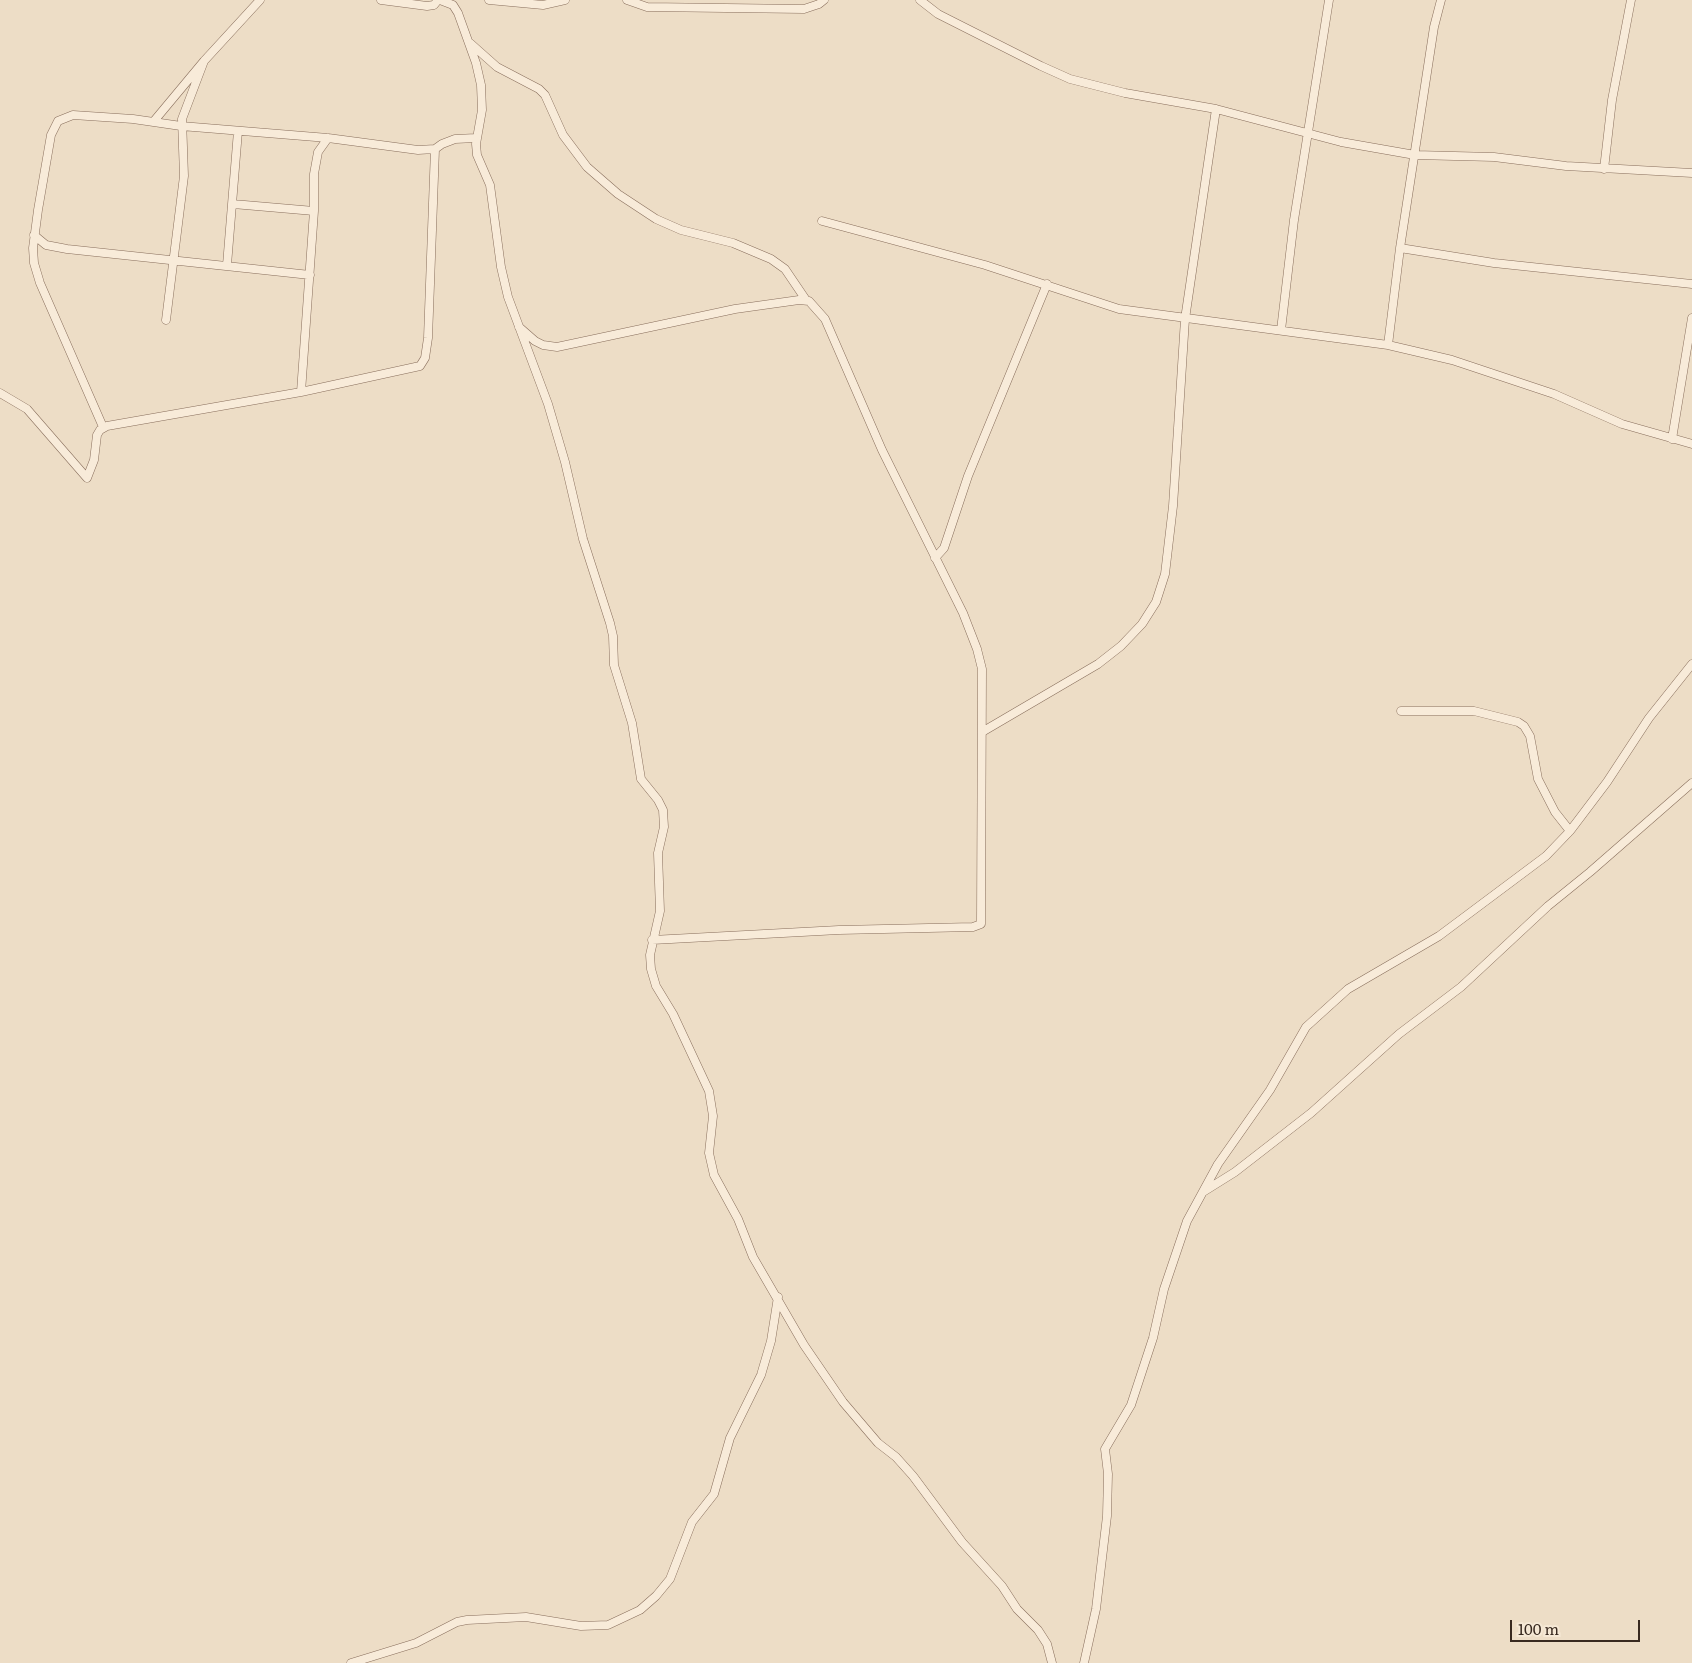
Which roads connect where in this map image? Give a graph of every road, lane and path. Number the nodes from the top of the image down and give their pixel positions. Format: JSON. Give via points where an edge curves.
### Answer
{"nodes":[{"id":1,"x":260,"y":0,"type":"edge"},
{"id":2,"x":381,"y":0,"type":"edge"},
{"id":3,"x":439,"y":0,"type":"edge"},
{"id":4,"x":489,"y":0,"type":"edge"},
{"id":5,"x":565,"y":0,"type":"edge"},
{"id":6,"x":627,"y":0,"type":"edge"},
{"id":7,"x":824,"y":0,"type":"edge"},
{"id":8,"x":920,"y":0,"type":"edge"},
{"id":9,"x":1329,"y":0,"type":"edge"},
{"id":10,"x":1441,"y":0,"type":"edge"},
{"id":11,"x":1630,"y":0,"type":"edge"},
{"id":12,"x":467,"y":40,"type":"junction"},
{"id":13,"x":204,"y":61,"type":"junction"},
{"id":14,"x":1216,"y":109,"type":"junction"},
{"id":15,"x":154,"y":121,"type":"junction"},
{"id":16,"x":181,"y":126,"type":"junction"},
{"id":17,"x":238,"y":132,"type":"junction"},
{"id":18,"x":1310,"y":134,"type":"junction"},
{"id":19,"x":328,"y":138,"type":"junction"},
{"id":20,"x":476,"y":138,"type":"junction"},
{"id":21,"x":435,"y":149,"type":"junction"},
{"id":22,"x":1416,"y":155,"type":"junction"},
{"id":23,"x":1604,"y":169,"type":"junction"},
{"id":24,"x":1691,"y":170,"type":"edge"},
{"id":25,"x":233,"y":204,"type":"junction"},
{"id":26,"x":314,"y":211,"type":"junction"},
{"id":27,"x":822,"y":221,"type":"dead end"},
{"id":28,"x":34,"y":235,"type":"junction"},
{"id":29,"x":1400,"y":248,"type":"junction"},
{"id":30,"x":173,"y":259,"type":"junction"},
{"id":31,"x":227,"y":265,"type":"junction"},
{"id":32,"x":310,"y":275,"type":"junction"},
{"id":33,"x":1047,"y":284,"type":"junction"},
{"id":34,"x":1692,"y":284,"type":"edge"},
{"id":35,"x":806,"y":300,"type":"junction"},
{"id":36,"x":1185,"y":318,"type":"junction"},
{"id":37,"x":1692,"y":318,"type":"edge"},
{"id":38,"x":166,"y":320,"type":"dead end"},
{"id":39,"x":518,"y":326,"type":"junction"},
{"id":40,"x":1281,"y":330,"type":"junction"},
{"id":41,"x":1388,"y":345,"type":"junction"},
{"id":42,"x":301,"y":392,"type":"junction"},
{"id":43,"x":0,"y":393,"type":"edge"},
{"id":44,"x":103,"y":427,"type":"junction"},
{"id":45,"x":1672,"y":439,"type":"junction"},
{"id":46,"x":1692,"y":444,"type":"edge"},
{"id":47,"x":935,"y":558,"type":"junction"},
{"id":48,"x":1692,"y":664,"type":"edge"},
{"id":49,"x":1400,"y":711,"type":"dead end"},
{"id":50,"x":982,"y":732,"type":"junction"},
{"id":51,"x":1692,"y":783,"type":"edge"},
{"id":52,"x":1570,"y":831,"type":"junction"},
{"id":53,"x":652,"y":940,"type":"junction"},
{"id":54,"x":1202,"y":1193,"type":"junction"},
{"id":55,"x":778,"y":1297,"type":"junction"},
{"id":56,"x":351,"y":1663,"type":"edge"},
{"id":57,"x":1052,"y":1663,"type":"edge"},
{"id":58,"x":1084,"y":1663,"type":"edge"}],
"edges":[{"from":1,"to":13,"type":"street"},
{"from":2,"to":3,"type":"street","via":[[427,6]]},
{"from":3,"to":12,"type":"street","via":[[453,5]]},
{"from":4,"to":5,"type":"street","via":[[543,5]]},
{"from":6,"to":7,"type":"street","via":[[647,7],[804,9]]},
{"from":8,"to":14,"type":"street","via":[[938,14],[1070,79],[1125,94]]},
{"from":9,"to":18,"type":"street"},
{"from":10,"to":22,"type":"street","via":[[1434,27]]},
{"from":11,"to":23,"type":"street","via":[[1612,100]]},
{"from":12,"to":20,"type":"street","via":[[481,86],[482,110]]},
{"from":12,"to":35,"type":"street","via":[[497,67],[545,95],[563,135],[587,166],[618,194],[656,219],[681,230],[740,246],[770,259],[785,269]]},
{"from":13,"to":15,"type":"street"},
{"from":13,"to":16,"type":"street"},
{"from":14,"to":18,"type":"street"},
{"from":14,"to":36,"type":"street"},
{"from":15,"to":16,"type":"street"},
{"from":15,"to":28,"type":"street","via":[[73,115],[58,120],[51,135]]},
{"from":16,"to":17,"type":"street"},
{"from":16,"to":30,"type":"street","via":[[184,176]]},
{"from":17,"to":19,"type":"street"},
{"from":17,"to":25,"type":"street"},
{"from":18,"to":22,"type":"street"},
{"from":18,"to":40,"type":"street","via":[[1294,220]]},
{"from":19,"to":21,"type":"street","via":[[418,150]]},
{"from":19,"to":26,"type":"street","via":[[321,145],[316,163]]},
{"from":20,"to":21,"type":"street","via":[[449,141]]},
{"from":20,"to":39,"type":"street","via":[[477,155],[490,185],[500,267]]},
{"from":21,"to":42,"type":"street","via":[[425,358],[420,366],[410,370]]},
{"from":22,"to":23,"type":"street","via":[[1501,158]]},
{"from":22,"to":29,"type":"street"},
{"from":23,"to":24,"type":"street"},
{"from":25,"to":26,"type":"street"},
{"from":25,"to":31,"type":"street"},
{"from":26,"to":32,"type":"street"},
{"from":27,"to":33,"type":"street"},
{"from":28,"to":30,"type":"street","via":[[46,245],[56,248]]},
{"from":28,"to":44,"type":"street","via":[[34,263],[40,283]]},
{"from":29,"to":34,"type":"street","via":[[1494,263]]},
{"from":29,"to":41,"type":"street"},
{"from":30,"to":31,"type":"street"},
{"from":30,"to":38,"type":"street"},
{"from":31,"to":32,"type":"street"},
{"from":32,"to":42,"type":"street"},
{"from":33,"to":36,"type":"street","via":[[1119,309]]},
{"from":33,"to":47,"type":"street","via":[[968,476],[944,548]]},
{"from":35,"to":39,"type":"street","via":[[735,310],[557,347],[534,341]]},
{"from":35,"to":47,"type":"street","via":[[825,319],[882,450]]},
{"from":36,"to":40,"type":"street"},
{"from":36,"to":50,"type":"street","via":[[1172,513],[1165,574],[1156,602],[1142,624],[1098,664]]},
{"from":37,"to":45,"type":"street"},
{"from":39,"to":53,"type":"street","via":[[548,404],[592,570],[610,623],[614,665],[632,723],[641,779],[658,800],[665,817],[658,853],[660,910]]},
{"from":40,"to":41,"type":"street"},
{"from":41,"to":45,"type":"street","via":[[1452,360],[1554,394],[1622,424]]},
{"from":42,"to":44,"type":"street"},
{"from":43,"to":44,"type":"street","via":[[27,409],[87,478],[94,460],[97,435]]},
{"from":45,"to":46,"type":"street"},
{"from":47,"to":50,"type":"street","via":[[977,649],[983,685]]},
{"from":48,"to":52,"type":"street","via":[[1648,718],[1607,782]]},
{"from":49,"to":52,"type":"street","via":[[1474,711],[1524,726],[1530,736],[1538,779],[1555,812]]},
{"from":50,"to":53,"type":"street","via":[[982,917],[978,926]]},
{"from":51,"to":54,"type":"street","via":[[1311,1114]]},
{"from":52,"to":54,"type":"street","via":[[1519,878],[1439,936],[1348,989],[1319,1014],[1306,1028],[1270,1090]]},
{"from":53,"to":55,"type":"street","via":[[650,969],[656,986],[673,1014],[709,1091],[712,1104],[709,1153],[714,1175],[738,1219],[753,1256]]},
{"from":54,"to":58,"type":"street","via":[[1188,1221],[1167,1281],[1140,1382],[1131,1405],[1105,1449],[1107,1516],[1096,1609]]},
{"from":55,"to":56,"type":"street","via":[[761,1375],[730,1438],[714,1494],[692,1522],[670,1579],[650,1600],[621,1620],[596,1627],[557,1624],[526,1617],[457,1622],[416,1643]]},
{"from":55,"to":57,"type":"street","via":[[804,1345],[843,1402],[913,1476],[962,1542],[1038,1630],[1047,1644]]}]}
